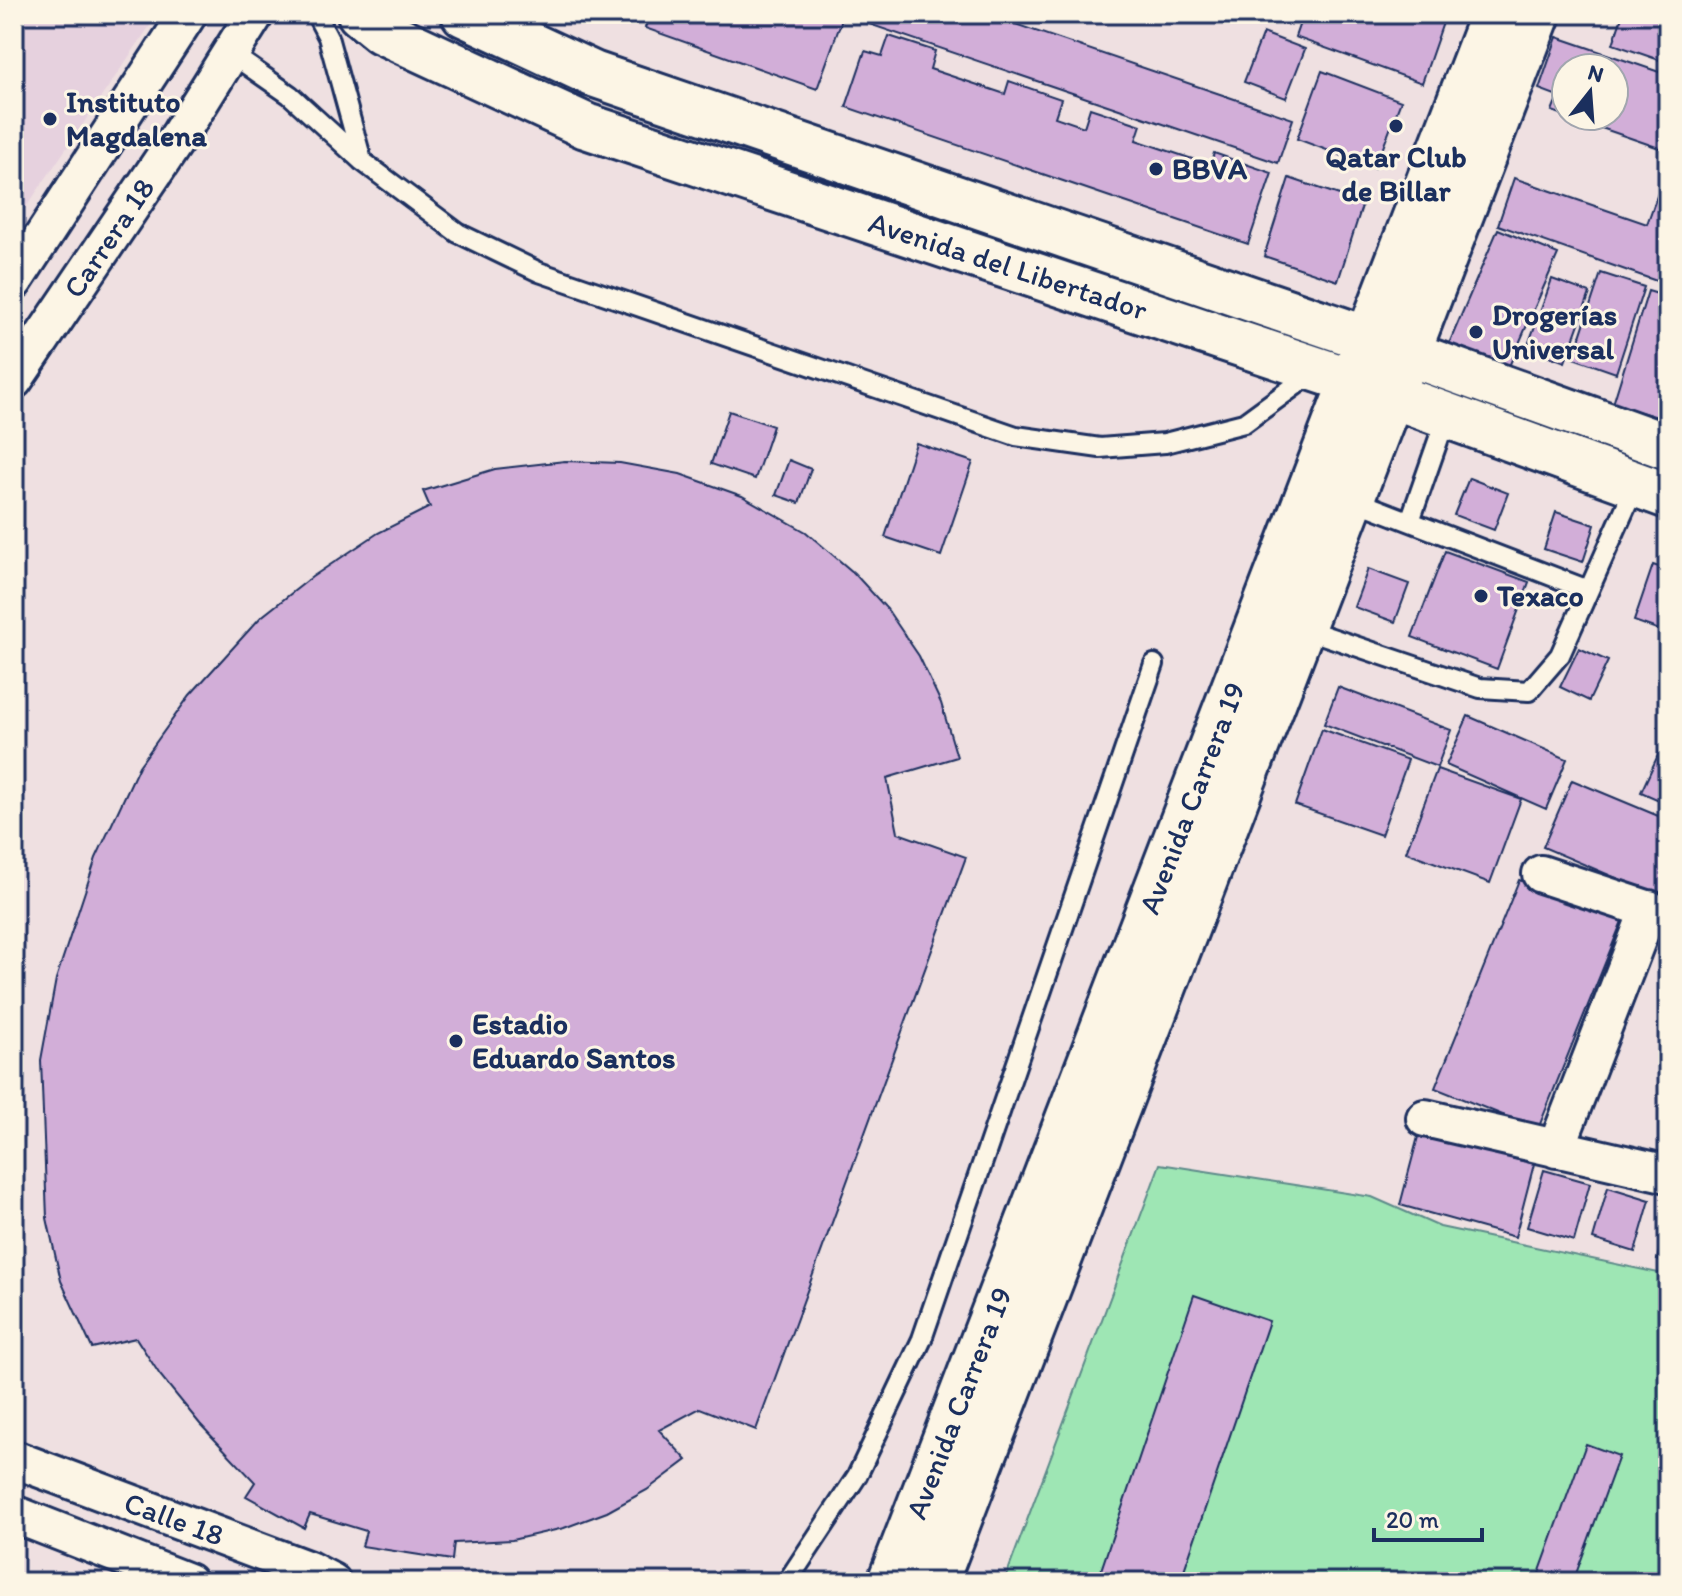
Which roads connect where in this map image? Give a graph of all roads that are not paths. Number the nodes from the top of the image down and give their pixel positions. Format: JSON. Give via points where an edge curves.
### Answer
{"nodes":[{"id":1,"x":188,"y":14,"type":"edge"},
{"id":2,"x":255,"y":14,"type":"edge"},
{"id":3,"x":316,"y":14,"type":"edge"},
{"id":4,"x":360,"y":14,"type":"edge"},
{"id":5,"x":464,"y":14,"type":"edge"},
{"id":6,"x":1493,"y":14,"type":"edge"},
{"id":7,"x":1538,"y":14,"type":"edge"},
{"id":8,"x":230,"y":53,"type":"junction"},
{"id":9,"x":362,"y":161,"type":"junction"},
{"id":10,"x":14,"y":281,"type":"edge"},
{"id":11,"x":1387,"y":346,"type":"junction"},
{"id":12,"x":14,"y":380,"type":"edge"},
{"id":13,"x":1353,"y":382,"type":"junction"},
{"id":14,"x":1447,"y":415,"type":"junction"},
{"id":15,"x":1668,"y":447,"type":"edge"},
{"id":16,"x":1652,"y":490,"type":"edge"},
{"id":17,"x":1351,"y":499,"type":"junction"},
{"id":18,"x":1410,"y":521,"type":"junction"},
{"id":19,"x":1588,"y":590,"type":"junction"},
{"id":20,"x":1302,"y":628,"type":"junction"},
{"id":21,"x":1154,"y":664,"type":"dead end"},
{"id":22,"x":1541,"y":874,"type":"dead end"},
{"id":23,"x":1659,"y":913,"type":"edge"},
{"id":24,"x":1425,"y":1118,"type":"dead end"},
{"id":25,"x":1556,"y":1149,"type":"junction"},
{"id":26,"x":1668,"y":1174,"type":"edge"},
{"id":27,"x":14,"y":1459,"type":"edge"},
{"id":28,"x":14,"y":1514,"type":"edge"},
{"id":29,"x":188,"y":1582,"type":"edge"},
{"id":30,"x":332,"y":1582,"type":"edge"},
{"id":31,"x":787,"y":1582,"type":"edge"},
{"id":32,"x":890,"y":1582,"type":"edge"},
{"id":33,"x":935,"y":1582,"type":"edge"}],
"edges":[{"from":1,"to":10,"type":"street","name":"Carrera 18"},
{"from":2,"to":8,"type":"street","name":"Carrera 18"},
{"from":3,"to":9,"type":"lane","via":[[328,37]]},
{"from":4,"to":13,"type":"main road","name":"Avenida del Libertador","via":[[381,31],[586,126]]},
{"from":5,"to":11,"type":"main road","name":"Avenida del Libertador","via":[[593,74]]},
{"from":6,"to":11,"type":"main road","name":"Avenida Carrera 19"},
{"from":7,"to":11,"type":"main road","name":"Avenida Carrera 19"},
{"from":8,"to":9,"type":"lane","via":[[290,95]]},
{"from":8,"to":12,"type":"street","name":"Carrera 18"},
{"from":9,"to":13,"type":"lane","via":[[458,233],[539,272],[1016,436],[1100,448],[1165,443],[1244,423]]},
{"from":11,"to":13,"type":"main road","name":"Avenida Carrera 19"},
{"from":11,"to":15,"type":"main road","name":"Avenida del Libertador"},
{"from":13,"to":14,"type":"main road","name":"Avenida del Libertador"},
{"from":13,"to":17,"type":"main road","name":"Avenida Carrera 19"},
{"from":13,"to":32,"type":"main road","name":"Avenida Carrera 19"},
{"from":14,"to":16,"type":"main road","name":"Avenida del Libertador"},
{"from":14,"to":18,"type":"lane"},
{"from":16,"to":19,"type":"lane"},
{"from":17,"to":18,"type":"lane"},
{"from":17,"to":20,"type":"main road","name":"Avenida Carrera 19"},
{"from":18,"to":19,"type":"lane"},
{"from":19,"to":20,"type":"lane","via":[[1560,655],[1529,691],[1480,688]]},
{"from":20,"to":33,"type":"main road","name":"Avenida Carrera 19"},
{"from":21,"to":31,"type":"lane","via":[[922,1339],[857,1476]]},
{"from":22,"to":23,"type":"street"},
{"from":23,"to":25,"type":"street"},
{"from":24,"to":25,"type":"street"},
{"from":25,"to":26,"type":"street"},
{"from":27,"to":30,"type":"street","name":"Calle 18"},
{"from":28,"to":29,"type":"street","name":"Calle 18"}]}
